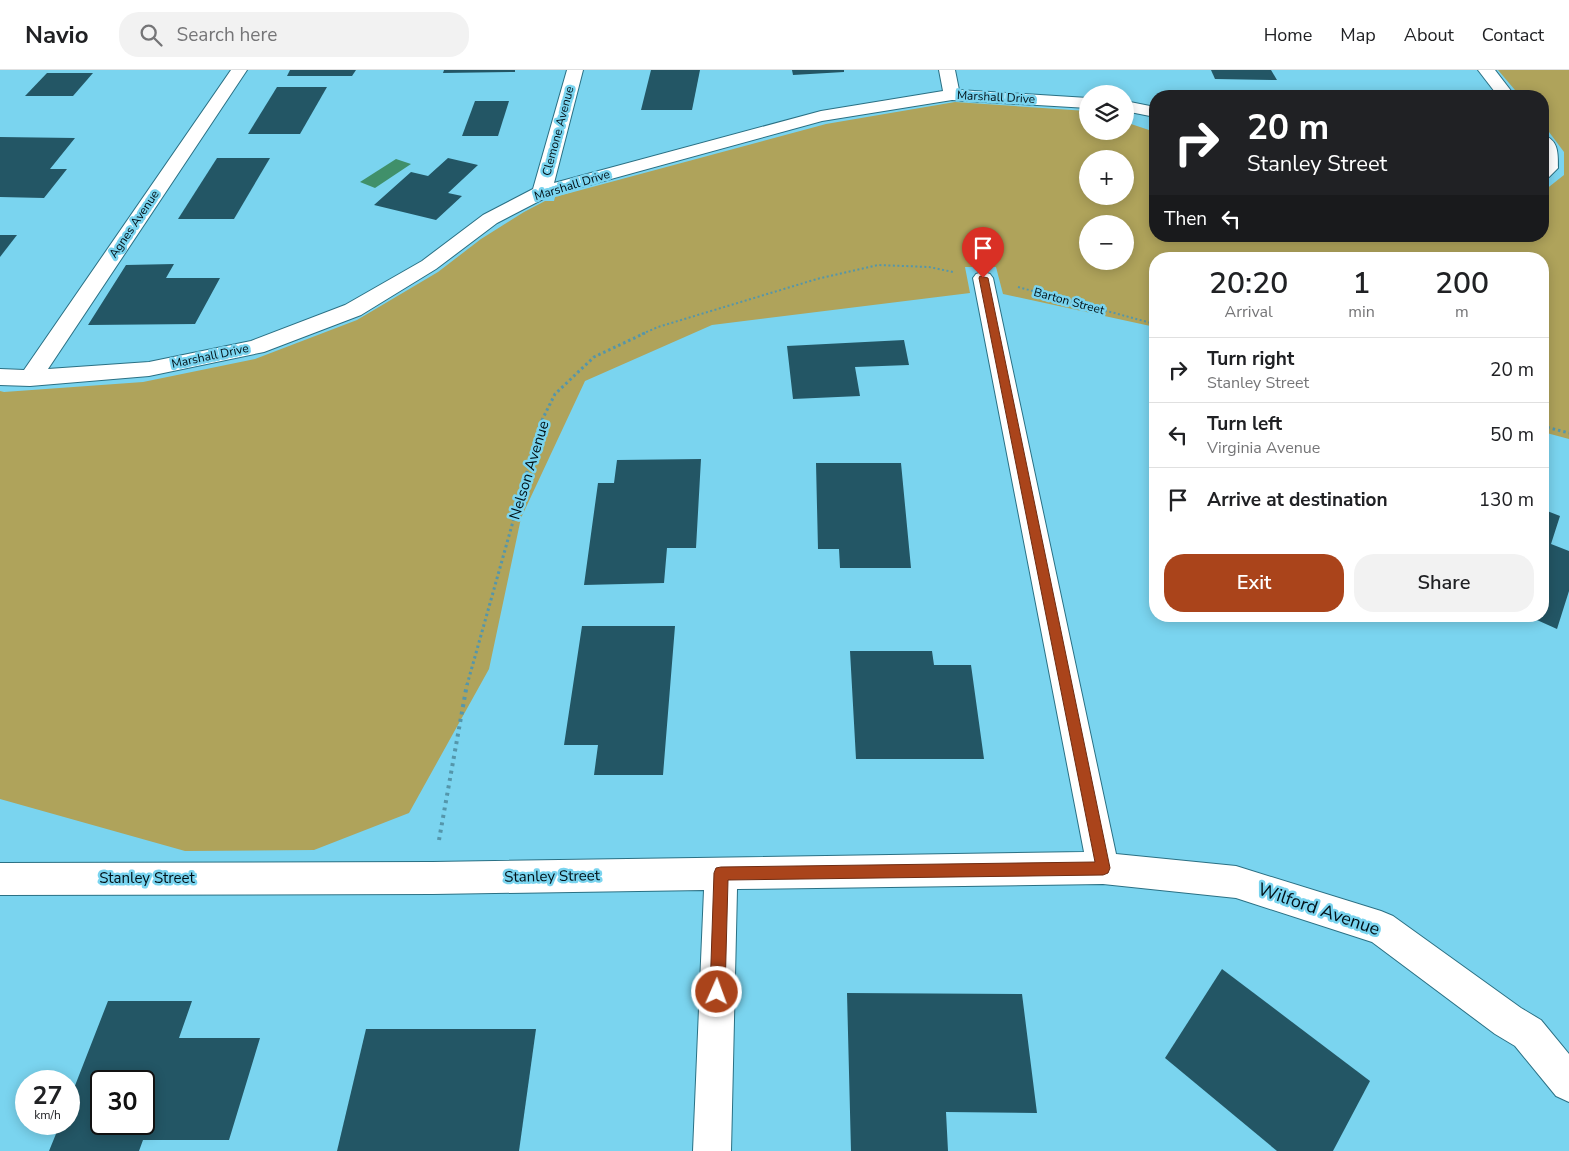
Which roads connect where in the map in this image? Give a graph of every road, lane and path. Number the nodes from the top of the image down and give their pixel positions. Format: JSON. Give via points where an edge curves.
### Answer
{"nodes":[{"id":1,"x":239,"y":70,"type":"edge"},
{"id":2,"x":575,"y":70,"type":"edge"},
{"id":3,"x":947,"y":70,"type":"edge"},
{"id":4,"x":1486,"y":70,"type":"edge"},
{"id":5,"x":1502,"y":90,"type":"edge"},
{"id":6,"x":952,"y":94,"type":"junction"},
{"id":7,"x":1079,"y":102,"type":"edge"},
{"id":8,"x":1134,"y":108,"type":"edge"},
{"id":9,"x":1149,"y":111,"type":"edge"},
{"id":10,"x":1549,"y":148,"type":"edge"},
{"id":11,"x":1549,"y":168,"type":"edge"},
{"id":12,"x":542,"y":192,"type":"junction"},
{"id":13,"x":983,"y":278,"type":"junction"},
{"id":14,"x":1149,"y":322,"type":"edge"},
{"id":15,"x":0,"y":377,"type":"edge"},
{"id":16,"x":30,"y":378,"type":"junction"},
{"id":17,"x":1549,"y":428,"type":"edge"},
{"id":18,"x":1569,"y":433,"type":"edge"},
{"id":19,"x":1103,"y":868,"type":"junction"},
{"id":20,"x":721,"y":873,"type":"junction"},
{"id":21,"x":433,"y":878,"type":"junction"},
{"id":22,"x":0,"y":879,"type":"edge"},
{"id":23,"x":1569,"y":1083,"type":"edge"},
{"id":24,"x":712,"y":1151,"type":"edge"}],
"edges":[{"from":1,"to":16,"type":"street","name":"Agnes Avenue"},
{"from":2,"to":12,"type":"street","name":"Clemone Avenue"},
{"from":3,"to":6,"type":"street"},
{"from":4,"to":5,"type":"street"},
{"from":6,"to":7,"type":"street","name":"Marshall Drive"},
{"from":6,"to":12,"type":"street","name":"Marshall Drive","via":[[821,116]]},
{"from":8,"to":9,"type":"street"},
{"from":10,"to":11,"type":"street"},
{"from":12,"to":16,"type":"street","name":"Marshall Drive","via":[[490,219],[429,265],[353,310],[256,347],[149,369]]},
{"from":13,"to":14,"type":"path","name":"Barton Street"},
{"from":13,"to":19,"type":"street"},
{"from":13,"to":21,"type":"path","name":"Nelson Avenue","via":[[929,267],[878,265],[817,279],[658,327],[594,357],[555,394],[541,422],[463,698]]},
{"from":15,"to":16,"type":"street"},
{"from":17,"to":18,"type":"path"},
{"from":19,"to":20,"type":"street","name":"Stanley Street"},
{"from":19,"to":23,"type":"street","name":"Wilford Avenue","via":[[1236,882],[1381,928],[1528,1033]]},
{"from":20,"to":21,"type":"street","name":"Stanley Street"},
{"from":20,"to":24,"type":"street"},
{"from":21,"to":22,"type":"street","name":"Stanley Street"}]}
